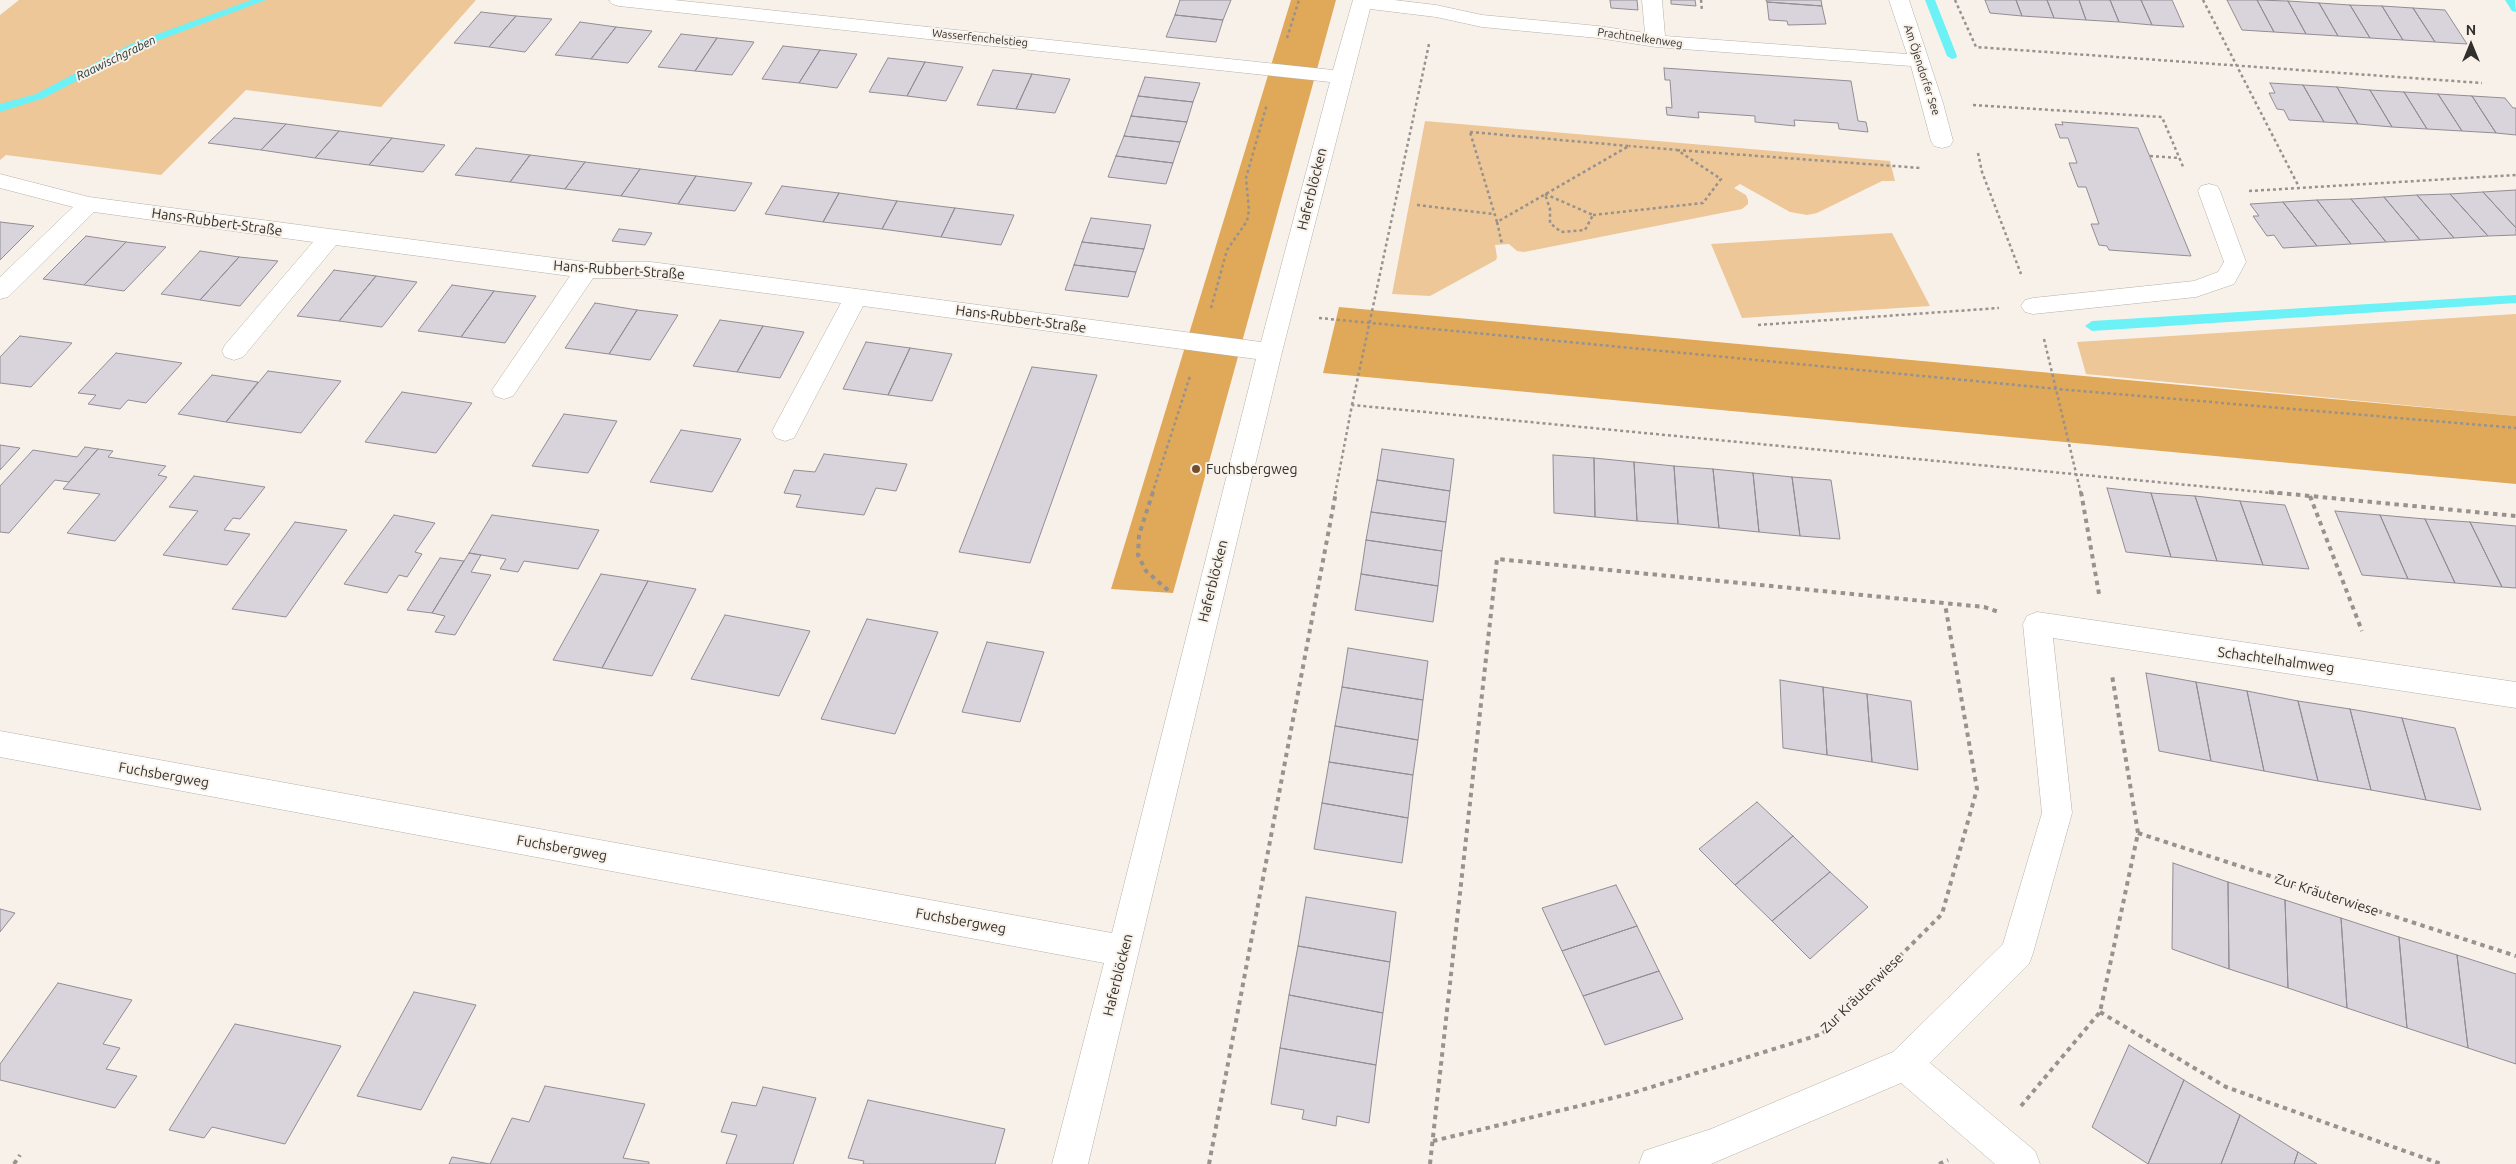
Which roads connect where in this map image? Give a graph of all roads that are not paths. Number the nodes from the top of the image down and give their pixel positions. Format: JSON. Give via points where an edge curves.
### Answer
{"nodes":[{"id":1,"x":619,"y":0,"type":"edge"},
{"id":2,"x":809,"y":0,"type":"edge"},
{"id":3,"x":1652,"y":0,"type":"edge"},
{"id":4,"x":1899,"y":0,"type":"edge"},
{"id":5,"x":1363,"y":1,"type":"edge"},
{"id":6,"x":798,"y":19,"type":"junction"},
{"id":7,"x":1656,"y":42,"type":"junction"},
{"id":8,"x":1920,"y":61,"type":"junction"},
{"id":9,"x":1341,"y":77,"type":"junction"},
{"id":10,"x":1942,"y":141,"type":"dead end"},
{"id":11,"x":0,"y":181,"type":"edge"},
{"id":12,"x":2209,"y":191,"type":"road end"},
{"id":13,"x":89,"y":204,"type":"junction"},
{"id":14,"x":330,"y":237,"type":"junction"},
{"id":15,"x":586,"y":270,"type":"junction"},
{"id":16,"x":0,"y":291,"type":"edge"},
{"id":17,"x":857,"y":296,"type":"junction"},
{"id":18,"x":2033,"y":306,"type":"road end"},
{"id":19,"x":234,"y":351,"type":"dead end"},
{"id":20,"x":1270,"y":352,"type":"junction"},
{"id":21,"x":504,"y":390,"type":"dead end"},
{"id":22,"x":785,"y":431,"type":"dead end"},
{"id":23,"x":2516,"y":695,"type":"edge"},
{"id":24,"x":0,"y":744,"type":"edge"},
{"id":25,"x":1124,"y":951,"type":"junction"},
{"id":26,"x":1905,"y":1064,"type":"junction"},
{"id":27,"x":1070,"y":1164,"type":"edge"},
{"id":28,"x":1657,"y":1164,"type":"edge"},
{"id":29,"x":2022,"y":1164,"type":"edge"}],
"edges":[{"from":1,"to":6,"type":"street","name":"Wasserfenchelstieg"},
{"from":2,"to":6,"type":"street"},
{"from":3,"to":7,"type":"street"},
{"from":4,"to":8,"type":"street","name":"Am Öjendorfer See"},
{"from":5,"to":7,"type":"street","name":"Prachtnelkenweg","via":[[1482,21],[1598,32]]},
{"from":5,"to":9,"type":"street","name":"Haferblöcken"},
{"from":6,"to":9,"type":"street","name":"Wasserfenchelstieg"},
{"from":7,"to":8,"type":"street","name":"Prachtnelkenweg"},
{"from":8,"to":10,"type":"street","name":"Am Öjendorfer See"},
{"from":9,"to":20,"type":"street","name":"Haferblöcken"},
{"from":11,"to":13,"type":"street","name":"Hans-Rubbert-Straße"},
{"from":12,"to":18,"type":"street","via":[[2235,262],[2226,278],[2196,289]]},
{"from":13,"to":14,"type":"street","name":"Hans-Rubbert-Straße"},
{"from":13,"to":16,"type":"street"},
{"from":14,"to":15,"type":"street","name":"Hans-Rubbert-Straße"},
{"from":14,"to":19,"type":"street"},
{"from":15,"to":17,"type":"street","name":"Hans-Rubbert-Straße","via":[[651,270]]},
{"from":15,"to":21,"type":"street"},
{"from":17,"to":20,"type":"street","name":"Hans-Rubbert-Straße"},
{"from":17,"to":22,"type":"street"},
{"from":20,"to":25,"type":"street","name":"Haferblöcken"},
{"from":23,"to":26,"type":"street","name":"Schachtelhalmweg","via":[[2037,624],[2057,813],[2017,953]]},
{"from":24,"to":25,"type":"street","name":"Fuchsbergweg"},
{"from":25,"to":27,"type":"street","name":"Haferblöcken"},
{"from":26,"to":28,"type":"street","via":[[1712,1146]]},
{"from":26,"to":29,"type":"street"}]}
